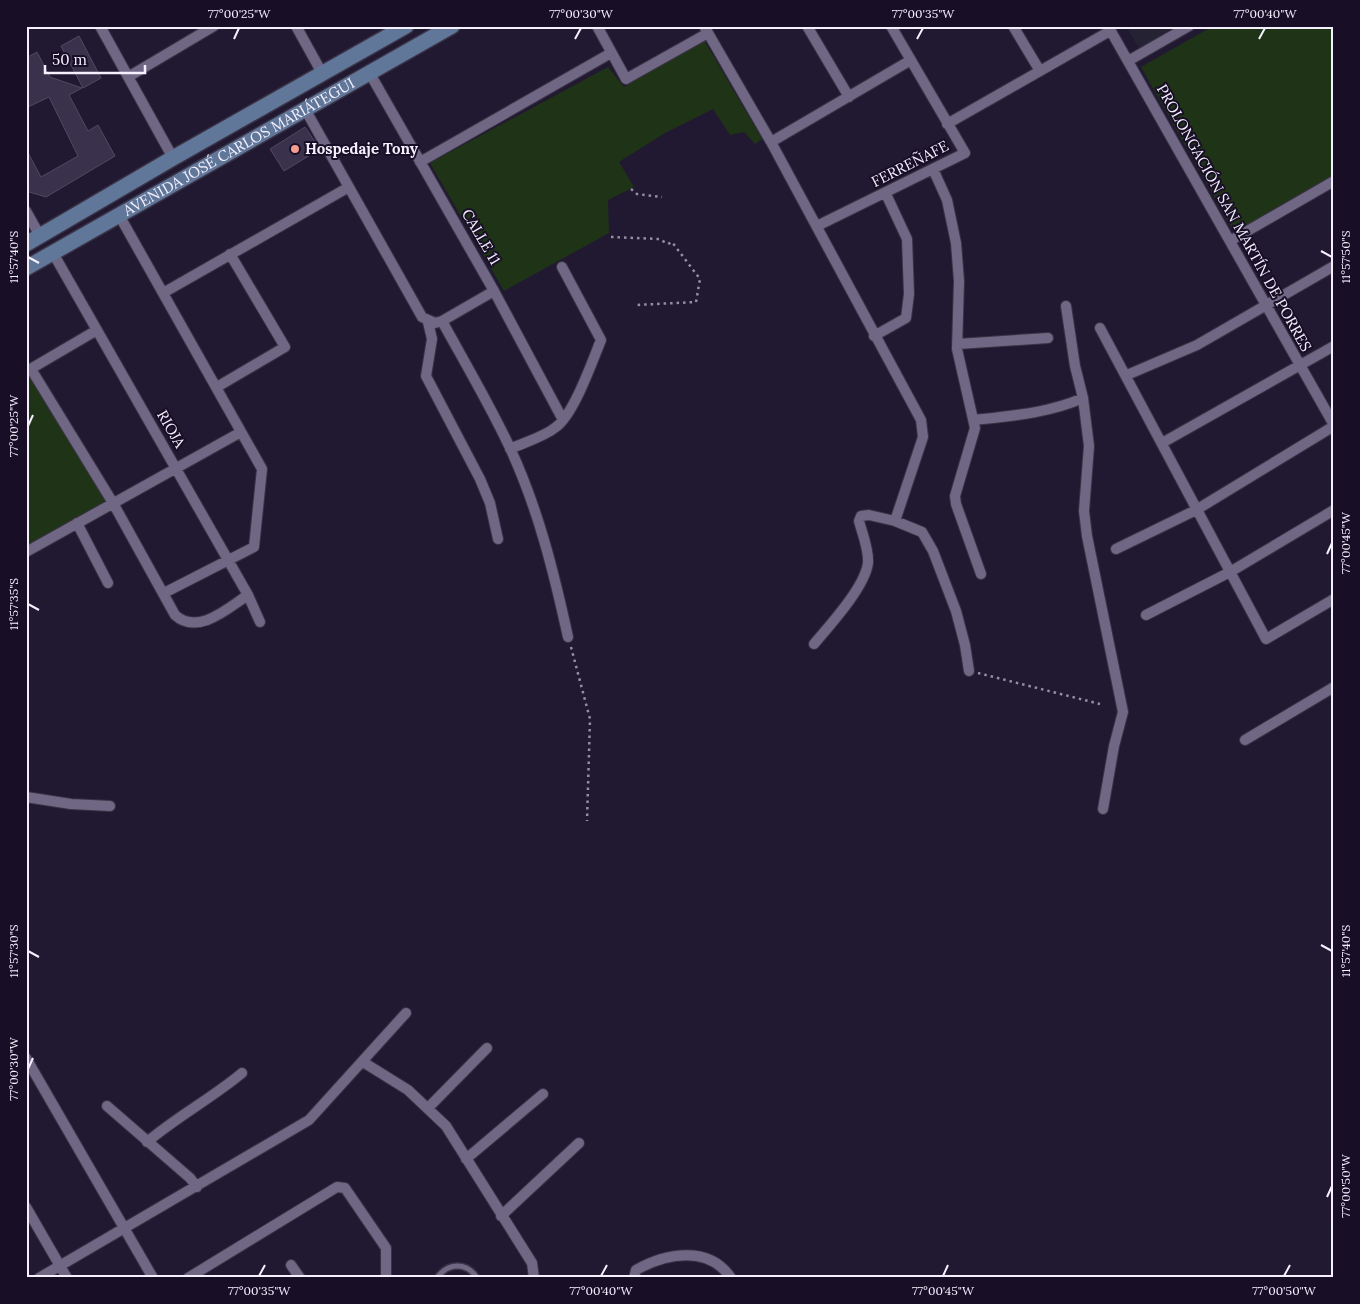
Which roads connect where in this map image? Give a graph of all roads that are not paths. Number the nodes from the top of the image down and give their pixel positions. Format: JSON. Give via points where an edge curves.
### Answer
{"nodes":[{"id":1,"x":100,"y":26,"type":"edge"},
{"id":2,"x":214,"y":26,"type":"edge"},
{"id":3,"x":296,"y":26,"type":"edge"},
{"id":4,"x":406,"y":26,"type":"edge"},
{"id":5,"x":452,"y":26,"type":"edge"},
{"id":6,"x":597,"y":26,"type":"edge"},
{"id":7,"x":807,"y":26,"type":"edge"},
{"id":8,"x":891,"y":26,"type":"edge"},
{"id":9,"x":1013,"y":26,"type":"edge"},
{"id":10,"x":1189,"y":26,"type":"edge"},
{"id":11,"x":706,"y":29,"type":"edge"},
{"id":12,"x":1109,"y":29,"type":"edge"},
{"id":13,"x":379,"y":42,"type":"junction"},
{"id":14,"x":611,"y":53,"type":"junction"},
{"id":15,"x":911,"y":60,"type":"junction"},
{"id":16,"x":389,"y":61,"type":"junction"},
{"id":17,"x":1128,"y":61,"type":"junction"},
{"id":18,"x":1040,"y":71,"type":"junction"},
{"id":19,"x":369,"y":72,"type":"junction"},
{"id":20,"x":322,"y":73,"type":"junction"},
{"id":21,"x":128,"y":77,"type":"junction"},
{"id":22,"x":849,"y":97,"type":"junction"},
{"id":23,"x":305,"y":109,"type":"junction"},
{"id":24,"x":948,"y":124,"type":"junction"},
{"id":25,"x":771,"y":142,"type":"junction"},
{"id":26,"x":173,"y":158,"type":"junction"},
{"id":27,"x":420,"y":162,"type":"junction"},
{"id":28,"x":933,"y":169,"type":"junction"},
{"id":29,"x":1334,"y":181,"type":"edge"},
{"id":30,"x":349,"y":187,"type":"junction"},
{"id":31,"x":886,"y":194,"type":"junction"},
{"id":32,"x":26,"y":211,"type":"edge"},
{"id":33,"x":119,"y":215,"type":"junction"},
{"id":34,"x":817,"y":226,"type":"junction"},
{"id":35,"x":40,"y":236,"type":"junction"},
{"id":36,"x":1230,"y":241,"type":"junction"},
{"id":37,"x":26,"y":244,"type":"edge"},
{"id":38,"x":53,"y":253,"type":"junction"},
{"id":39,"x":230,"y":254,"type":"junction"},
{"id":40,"x":1334,"y":266,"type":"edge"},
{"id":41,"x":562,"y":267,"type":"dead end"},
{"id":42,"x":26,"y":268,"type":"edge"},
{"id":43,"x":494,"y":291,"type":"junction"},
{"id":44,"x":163,"y":293,"type":"junction"},
{"id":45,"x":1264,"y":305,"type":"junction"},
{"id":46,"x":1066,"y":306,"type":"dead end"},
{"id":47,"x":442,"y":321,"type":"junction"},
{"id":48,"x":428,"y":322,"type":"junction"},
{"id":49,"x":1100,"y":328,"type":"dead end"},
{"id":50,"x":97,"y":330,"type":"junction"},
{"id":51,"x":874,"y":336,"type":"junction"},
{"id":52,"x":1048,"y":338,"type":"dead end"},
{"id":53,"x":958,"y":344,"type":"junction"},
{"id":54,"x":1334,"y":346,"type":"edge"},
{"id":55,"x":1299,"y":365,"type":"junction"},
{"id":56,"x":28,"y":370,"type":"edge"},
{"id":57,"x":1127,"y":375,"type":"junction"},
{"id":58,"x":217,"y":387,"type":"junction"},
{"id":59,"x":1083,"y":398,"type":"junction"},
{"id":60,"x":563,"y":420,"type":"junction"},
{"id":61,"x":974,"y":420,"type":"junction"},
{"id":62,"x":1334,"y":426,"type":"edge"},
{"id":63,"x":241,"y":432,"type":"junction"},
{"id":64,"x":1162,"y":442,"type":"junction"},
{"id":65,"x":510,"y":449,"type":"junction"},
{"id":66,"x":176,"y":468,"type":"junction"},
{"id":67,"x":112,"y":504,"type":"junction"},
{"id":68,"x":1196,"y":510,"type":"junction"},
{"id":69,"x":1334,"y":510,"type":"edge"},
{"id":70,"x":895,"y":521,"type":"junction"},
{"id":71,"x":77,"y":524,"type":"junction"},
{"id":72,"x":498,"y":539,"type":"dead end"},
{"id":73,"x":1116,"y":549,"type":"dead end"},
{"id":74,"x":26,"y":552,"type":"edge"},
{"id":75,"x":227,"y":560,"type":"junction"},
{"id":76,"x":1230,"y":572,"type":"junction"},
{"id":77,"x":981,"y":574,"type":"dead end"},
{"id":78,"x":108,"y":583,"type":"dead end"},
{"id":79,"x":164,"y":593,"type":"junction"},
{"id":80,"x":248,"y":595,"type":"junction"},
{"id":81,"x":1333,"y":601,"type":"edge"},
{"id":82,"x":1146,"y":615,"type":"dead end"},
{"id":83,"x":260,"y":622,"type":"dead end"},
{"id":84,"x":568,"y":637,"type":"road end"},
{"id":85,"x":814,"y":644,"type":"dead end"},
{"id":86,"x":969,"y":671,"type":"road end"},
{"id":87,"x":1334,"y":687,"type":"edge"},
{"id":88,"x":1245,"y":740,"type":"dead end"},
{"id":89,"x":26,"y":797,"type":"edge"},
{"id":90,"x":110,"y":806,"type":"dead end"},
{"id":91,"x":1103,"y":809,"type":"dead end"},
{"id":92,"x":406,"y":1013,"type":"dead end"},
{"id":93,"x":487,"y":1048,"type":"dead end"},
{"id":94,"x":26,"y":1058,"type":"edge"},
{"id":95,"x":363,"y":1062,"type":"junction"},
{"id":96,"x":242,"y":1073,"type":"dead end"},
{"id":97,"x":543,"y":1094,"type":"dead end"},
{"id":98,"x":107,"y":1106,"type":"dead end"},
{"id":99,"x":428,"y":1108,"type":"junction"},
{"id":100,"x":148,"y":1142,"type":"junction"},
{"id":101,"x":579,"y":1143,"type":"dead end"},
{"id":102,"x":466,"y":1159,"type":"junction"},
{"id":103,"x":197,"y":1187,"type":"junction"},
{"id":104,"x":26,"y":1207,"type":"edge"},
{"id":105,"x":501,"y":1216,"type":"junction"},
{"id":106,"x":126,"y":1228,"type":"junction"},
{"id":107,"x":291,"y":1265,"type":"dead end"},
{"id":108,"x":60,"y":1266,"type":"junction"},
{"id":109,"x":39,"y":1278,"type":"edge"},
{"id":110,"x":67,"y":1278,"type":"edge"},
{"id":111,"x":153,"y":1278,"type":"edge"},
{"id":112,"x":188,"y":1278,"type":"edge"},
{"id":113,"x":300,"y":1278,"type":"edge"},
{"id":114,"x":386,"y":1278,"type":"edge"},
{"id":115,"x":437,"y":1278,"type":"edge"},
{"id":116,"x":477,"y":1278,"type":"edge"},
{"id":117,"x":534,"y":1278,"type":"edge"},
{"id":118,"x":634,"y":1278,"type":"edge"},
{"id":119,"x":731,"y":1278,"type":"edge"}],
"edges":[{"from":1,"to":21,"type":"street"},
{"from":2,"to":21,"type":"street"},
{"from":3,"to":20,"type":"street"},
{"from":4,"to":13,"type":"main road","name":"AVENIDA JOSÉ CARLOS MARIÁTEGUI"},
{"from":5,"to":16,"type":"main road","name":"AVENIDA JOSÉ CARLOS MARIÁTEGUI"},
{"from":6,"to":14,"type":"street"},
{"from":7,"to":22,"type":"street"},
{"from":8,"to":15,"type":"street","name":"FERREÑAFE"},
{"from":9,"to":18,"type":"street"},
{"from":10,"to":17,"type":"street"},
{"from":11,"to":14,"type":"street","via":[[626,79]]},
{"from":11,"to":25,"type":"street"},
{"from":12,"to":17,"type":"street","name":"PROLONGACIÓN SAN MARTÍN DE PORRES"},
{"from":12,"to":18,"type":"street"},
{"from":13,"to":16,"type":"main road"},
{"from":13,"to":20,"type":"main road","name":"AVENIDA JOSÉ CARLOS MARIÁTEGUI"},
{"from":14,"to":27,"type":"street"},
{"from":15,"to":22,"type":"street"},
{"from":15,"to":24,"type":"street","name":"FERREÑAFE"},
{"from":16,"to":19,"type":"main road","name":"AVENIDA JOSÉ CARLOS MARIÁTEGUI"},
{"from":17,"to":36,"type":"street","name":"PROLONGACIÓN SAN MARTÍN DE PORRES"},
{"from":18,"to":24,"type":"street"},
{"from":19,"to":23,"type":"main road","name":"AVENIDA JOSÉ CARLOS MARIÁTEGUI"},
{"from":19,"to":27,"type":"street","name":"CALLE 11"},
{"from":20,"to":26,"type":"main road","name":"AVENIDA JOSÉ CARLOS MARIÁTEGUI"},
{"from":21,"to":26,"type":"street"},
{"from":22,"to":25,"type":"street"},
{"from":23,"to":30,"type":"street"},
{"from":23,"to":33,"type":"main road","name":"AVENIDA JOSÉ CARLOS MARIÁTEGUI"},
{"from":24,"to":28,"type":"street","name":"FERREÑAFE","via":[[965,153]]},
{"from":25,"to":34,"type":"street"},
{"from":26,"to":35,"type":"main road","name":"AVENIDA JOSÉ CARLOS MARIÁTEGUI"},
{"from":27,"to":43,"type":"street","name":"CALLE 11"},
{"from":28,"to":31,"type":"street","name":"FERREÑAFE"},
{"from":28,"to":53,"type":"street","via":[[947,200],[956,243]]},
{"from":29,"to":36,"type":"street"},
{"from":30,"to":39,"type":"street"},
{"from":30,"to":48,"type":"street","via":[[422,317]]},
{"from":31,"to":34,"type":"street","name":"FERREÑAFE"},
{"from":31,"to":51,"type":"street","via":[[907,239],[909,294],[907,317]]},
{"from":32,"to":35,"type":"street"},
{"from":33,"to":38,"type":"main road","name":"AVENIDA JOSÉ CARLOS MARIÁTEGUI"},
{"from":33,"to":44,"type":"street"},
{"from":34,"to":51,"type":"street"},
{"from":35,"to":37,"type":"main road","name":"AVENIDA JOSÉ CARLOS MARIÁTEGUI"},
{"from":36,"to":45,"type":"street","name":"PROLONGACIÓN SAN MARTÍN DE PORRES"},
{"from":38,"to":42,"type":"main road","name":"AVENIDA JOSÉ CARLOS MARIÁTEGUI"},
{"from":38,"to":50,"type":"street","name":"RIOJA"},
{"from":39,"to":44,"type":"street"},
{"from":39,"to":58,"type":"street","via":[[285,347]]},
{"from":40,"to":45,"type":"street"},
{"from":41,"to":60,"type":"street","via":[[601,340]]},
{"from":43,"to":47,"type":"street"},
{"from":43,"to":60,"type":"street","name":"CALLE 11"},
{"from":44,"to":58,"type":"street"},
{"from":45,"to":55,"type":"street","name":"PROLONGACIÓN SAN MARTÍN DE PORRES"},
{"from":45,"to":57,"type":"street","via":[[1197,345]]},
{"from":46,"to":59,"type":"street"},
{"from":47,"to":48,"type":"street"},
{"from":47,"to":65,"type":"street"},
{"from":48,"to":72,"type":"street","via":[[432,339],[426,376],[480,479],[490,503]]},
{"from":49,"to":57,"type":"street"},
{"from":50,"to":56,"type":"street"},
{"from":50,"to":66,"type":"street","name":"RIOJA"},
{"from":51,"to":70,"type":"street","via":[[924,427]]},
{"from":52,"to":53,"type":"street"},
{"from":53,"to":61,"type":"street"},
{"from":54,"to":55,"type":"street"},
{"from":55,"to":62,"type":"street","name":"PROLONGACIÓN SAN MARTÍN DE PORRES"},
{"from":55,"to":64,"type":"street"},
{"from":56,"to":67,"type":"street"},
{"from":57,"to":64,"type":"street"},
{"from":58,"to":63,"type":"street"},
{"from":59,"to":61,"type":"street","via":[[1065,406]]},
{"from":59,"to":91,"type":"street","via":[[1089,446],[1085,519],[1123,712]]},
{"from":60,"to":65,"type":"street","via":[[556,427]]},
{"from":61,"to":77,"type":"street","via":[[973,441],[955,496]]},
{"from":62,"to":68,"type":"street"},
{"from":63,"to":66,"type":"street"},
{"from":63,"to":75,"type":"street","via":[[262,469],[262,480],[254,547]]},
{"from":64,"to":68,"type":"street"},
{"from":65,"to":84,"type":"street","via":[[534,510]]},
{"from":66,"to":67,"type":"street"},
{"from":66,"to":75,"type":"street","name":"RIOJA"},
{"from":67,"to":71,"type":"street"},
{"from":67,"to":79,"type":"street"},
{"from":68,"to":73,"type":"street"},
{"from":68,"to":76,"type":"street"},
{"from":69,"to":76,"type":"street"},
{"from":70,"to":85,"type":"street","via":[[861,516],[859,521],[868,564],[846,605]]},
{"from":70,"to":86,"type":"street","via":[[922,532],[933,551],[956,611]]},
{"from":71,"to":74,"type":"street"},
{"from":71,"to":78,"type":"street"},
{"from":75,"to":79,"type":"street"},
{"from":75,"to":80,"type":"street","name":"RIOJA"},
{"from":76,"to":81,"type":"street","via":[[1266,639]]},
{"from":76,"to":82,"type":"street"},
{"from":79,"to":80,"type":"street","via":[[181,620],[200,622],[210,620]]},
{"from":80,"to":83,"type":"street","name":"RIOJA"},
{"from":87,"to":88,"type":"street"},
{"from":89,"to":90,"type":"street"},
{"from":92,"to":95,"type":"street"},
{"from":93,"to":99,"type":"street"},
{"from":94,"to":106,"type":"street"},
{"from":95,"to":99,"type":"street","via":[[408,1090]]},
{"from":95,"to":103,"type":"street","via":[[309,1120]]},
{"from":96,"to":100,"type":"street","via":[[219,1092],[173,1120]]},
{"from":97,"to":102,"type":"street"},
{"from":98,"to":100,"type":"street"},
{"from":99,"to":102,"type":"street","via":[[446,1126]]},
{"from":100,"to":103,"type":"street"},
{"from":101,"to":105,"type":"street"},
{"from":102,"to":105,"type":"street"},
{"from":103,"to":106,"type":"street"},
{"from":104,"to":108,"type":"street"},
{"from":105,"to":117,"type":"street","via":[[532,1263]]},
{"from":106,"to":108,"type":"street"},
{"from":106,"to":111,"type":"street"},
{"from":107,"to":113,"type":"street"},
{"from":108,"to":109,"type":"street"},
{"from":108,"to":110,"type":"street"},
{"from":112,"to":114,"type":"street","via":[[337,1187],[345,1188],[386,1248]]},
{"from":115,"to":116,"type":"lane","via":[[453,1265],[466,1266]]},
{"from":118,"to":119,"type":"street","via":[[636,1270],[650,1262],[671,1256],[695,1256],[712,1259]]}]}
